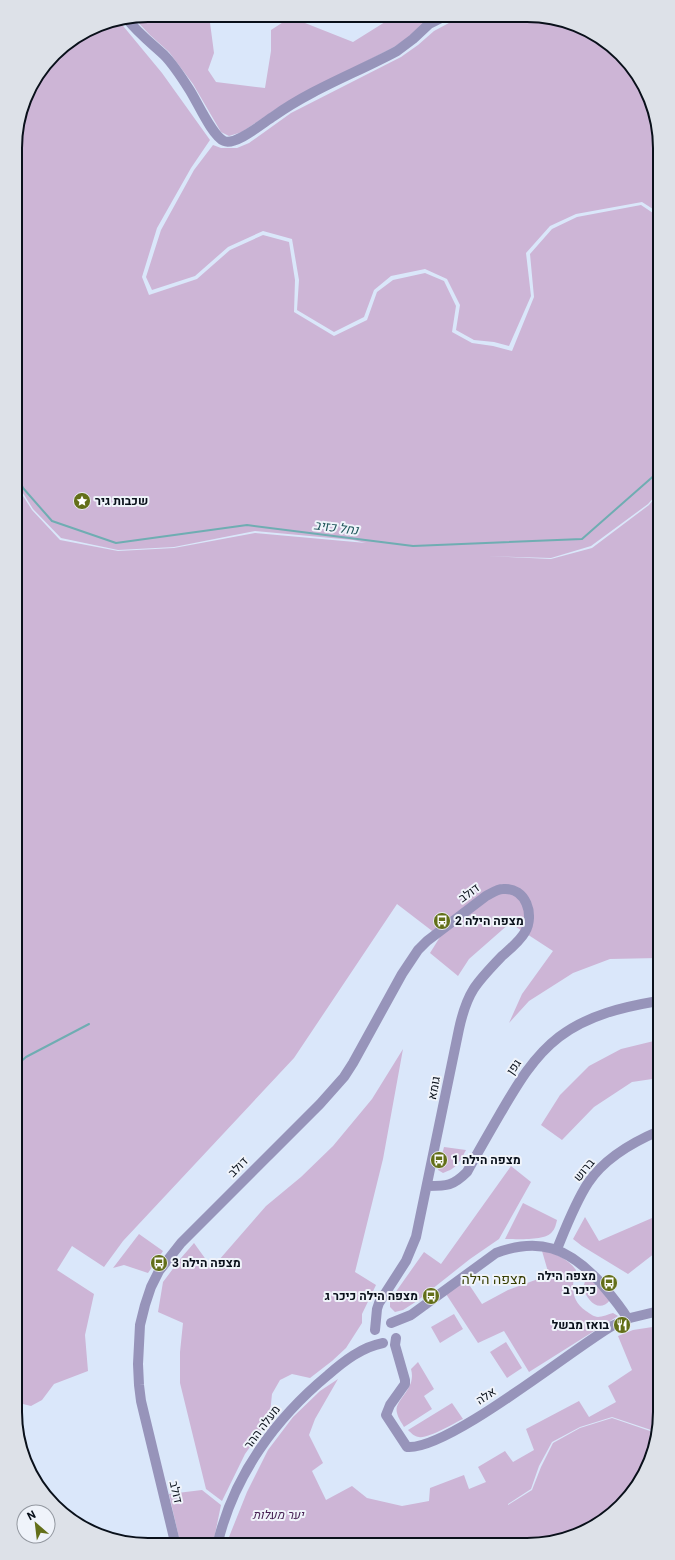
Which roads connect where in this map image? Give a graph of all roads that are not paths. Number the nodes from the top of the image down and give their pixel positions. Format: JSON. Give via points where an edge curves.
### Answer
{"nodes":[{"id":1,"x":433,"y":22,"type":"edge"},
{"id":2,"x":131,"y":23,"type":"edge"},
{"id":3,"x":520,"y":894,"type":"joint"},
{"id":4,"x":653,"y":1002,"type":"edge"},
{"id":5,"x":653,"y":1134,"type":"edge"},
{"id":6,"x":428,"y":1186,"type":"junction"},
{"id":7,"x":557,"y":1249,"type":"junction"},
{"id":8,"x":378,"y":1303,"type":"junction"},
{"id":9,"x":653,"y":1313,"type":"edge"},
{"id":10,"x":411,"y":1315,"type":"junction"},
{"id":11,"x":628,"y":1319,"type":"junction"},
{"id":12,"x":389,"y":1323,"type":"junction"},
{"id":13,"x":375,"y":1332,"type":"junction"},
{"id":14,"x":396,"y":1336,"type":"junction"},
{"id":15,"x":384,"y":1343,"type":"junction"},
{"id":16,"x":356,"y":1354,"type":"junction"},
{"id":17,"x":399,"y":1362,"type":"junction"},
{"id":18,"x":174,"y":1538,"type":"edge"},
{"id":19,"x":220,"y":1538,"type":"edge"}],
"edges":[{"from":1,"to":2,"type":"street","via":[[397,50],[287,107],[233,142],[224,141],[216,136],[188,88],[165,56]]},
{"from":3,"to":6,"type":"street","name":"גומא","via":[[525,900],[530,916],[526,931],[481,977],[465,1003]]},
{"from":3,"to":18,"type":"street","name":"דולב","via":[[504,889],[486,896],[418,950],[344,1077],[181,1242],[156,1277],[140,1325],[138,1364],[141,1401]]},
{"from":4,"to":6,"type":"street","name":"גפן","via":[[606,1012],[560,1036],[535,1059],[523,1076],[467,1172],[450,1185]]},
{"from":5,"to":7,"type":"street","name":"ברוש","via":[[628,1147],[597,1171],[583,1191]]},
{"from":6,"to":8,"type":"street","name":"גומא","via":[[412,1249]]},
{"from":7,"to":10,"type":"street","via":[[524,1246],[496,1253]]},
{"from":7,"to":11,"type":"street","via":[[589,1270],[614,1297]]},
{"from":8,"to":12,"type":"street","via":[[379,1312]]},
{"from":8,"to":13,"type":"street"},
{"from":9,"to":11,"type":"street","name":"אלה"},
{"from":10,"to":12,"type":"street"},
{"from":10,"to":14,"type":"street"},
{"from":11,"to":17,"type":"street","name":"אלה","via":[[599,1334],[493,1408],[421,1446],[407,1447],[386,1415],[405,1384]]},
{"from":12,"to":13,"type":"street","via":[[380,1324]]},
{"from":12,"to":14,"type":"street","via":[[396,1329]]},
{"from":13,"to":15,"type":"street","via":[[379,1341]]},
{"from":13,"to":16,"type":"street","name":"מעלה ההר"},
{"from":14,"to":15,"type":"street","via":[[393,1341]]},
{"from":14,"to":17,"type":"street","name":"אלה","via":[[394,1345]]},
{"from":15,"to":16,"type":"street","name":"מעלה ההר","via":[[370,1346]]},
{"from":15,"to":17,"type":"street","name":"אלה"},
{"from":16,"to":19,"type":"street","name":"מעלה ההר","via":[[307,1393],[278,1424],[254,1458],[234,1496]]}]}
